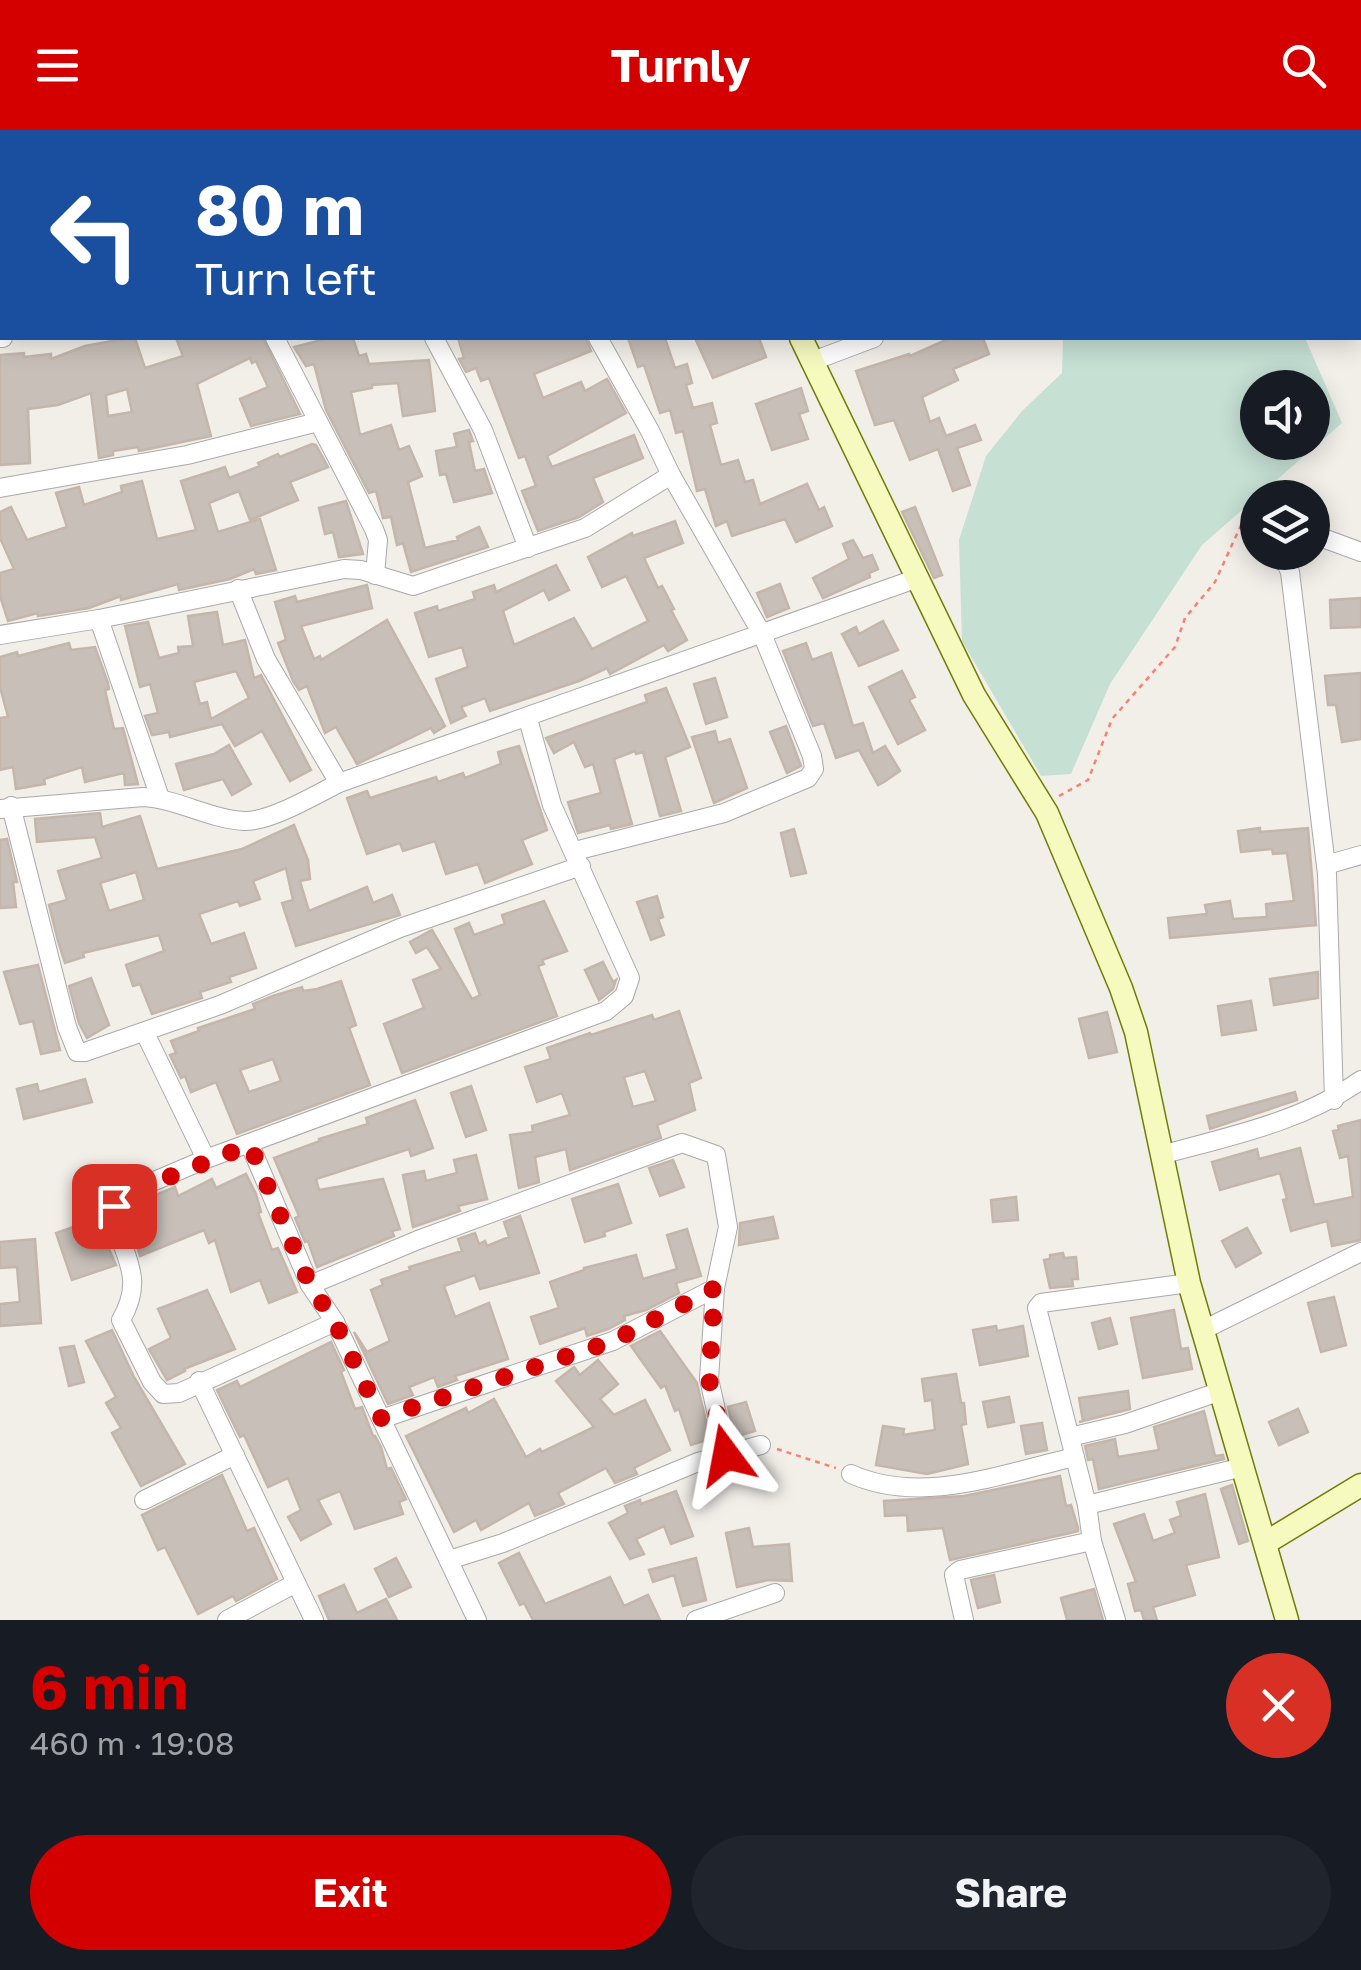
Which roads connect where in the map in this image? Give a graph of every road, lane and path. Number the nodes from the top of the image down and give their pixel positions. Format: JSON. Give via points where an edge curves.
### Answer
{"nodes":[{"id":1,"x":276,"y":340,"type":"edge"},
{"id":2,"x":435,"y":340,"type":"edge"},
{"id":3,"x":599,"y":340,"type":"edge"},
{"id":4,"x":802,"y":340,"type":"edge"},
{"id":5,"x":869,"y":340,"type":"edge"},
{"id":6,"x":812,"y":361,"type":"junction"},
{"id":7,"x":318,"y":422,"type":"junction"},
{"id":8,"x":671,"y":476,"type":"junction"},
{"id":9,"x":0,"y":488,"type":"edge"},
{"id":10,"x":1240,"y":529,"type":"edge"},
{"id":11,"x":1330,"y":541,"type":"edge"},
{"id":12,"x":528,"y":548,"type":"junction"},
{"id":13,"x":1361,"y":552,"type":"edge"},
{"id":14,"x":1289,"y":570,"type":"edge"},
{"id":15,"x":375,"y":575,"type":"junction"},
{"id":16,"x":918,"y":578,"type":"junction"},
{"id":17,"x":238,"y":589,"type":"junction"},
{"id":18,"x":99,"y":619,"type":"junction"},
{"id":19,"x":762,"y":634,"type":"junction"},
{"id":20,"x":0,"y":635,"type":"edge"},
{"id":21,"x":528,"y":719,"type":"junction"},
{"id":22,"x":340,"y":783,"type":"junction"},
{"id":23,"x":160,"y":798,"type":"junction"},
{"id":24,"x":1042,"y":806,"type":"junction"},
{"id":25,"x":6,"y":808,"type":"edge"},
{"id":26,"x":1361,"y":854,"type":"edge"},
{"id":27,"x":578,"y":858,"type":"junction"},
{"id":28,"x":1326,"y":866,"type":"junction"},
{"id":29,"x":145,"y":1033,"type":"junction"},
{"id":30,"x":1361,"y":1080,"type":"edge"},
{"id":31,"x":1334,"y":1100,"type":"junction"},
{"id":32,"x":250,"y":1145,"type":"junction"},
{"id":33,"x":1160,"y":1155,"type":"junction"},
{"id":34,"x":206,"y":1159,"type":"junction"},
{"id":35,"x":1361,"y":1252,"type":"edge"},
{"id":36,"x":1189,"y":1283,"type":"junction"},
{"id":37,"x":310,"y":1285,"type":"junction"},
{"id":38,"x":715,"y":1288,"type":"junction"},
{"id":39,"x":335,"y":1322,"type":"junction"},
{"id":40,"x":1203,"y":1330,"type":"junction"},
{"id":41,"x":200,"y":1381,"type":"junction"},
{"id":42,"x":1221,"y":1390,"type":"junction"},
{"id":43,"x":381,"y":1418,"type":"junction"},
{"id":44,"x":1070,"y":1436,"type":"junction"},
{"id":45,"x":760,"y":1445,"type":"joint"},
{"id":46,"x":235,"y":1455,"type":"junction"},
{"id":47,"x":726,"y":1455,"type":"junction"},
{"id":48,"x":1074,"y":1457,"type":"junction"},
{"id":49,"x":1243,"y":1467,"type":"junction"},
{"id":50,"x":851,"y":1474,"type":"joint"},
{"id":51,"x":1361,"y":1485,"type":"edge"},
{"id":52,"x":144,"y":1500,"type":"dead end"},
{"id":53,"x":1086,"y":1505,"type":"junction"},
{"id":54,"x":1092,"y":1541,"type":"junction"},
{"id":55,"x":1267,"y":1542,"type":"junction"},
{"id":56,"x":450,"y":1560,"type":"junction"},
{"id":57,"x":296,"y":1583,"type":"junction"},
{"id":58,"x":775,"y":1593,"type":"dead end"},
{"id":59,"x":227,"y":1620,"type":"edge"},
{"id":60,"x":314,"y":1620,"type":"edge"},
{"id":61,"x":478,"y":1620,"type":"edge"},
{"id":62,"x":696,"y":1620,"type":"edge"},
{"id":63,"x":964,"y":1620,"type":"edge"},
{"id":64,"x":1116,"y":1620,"type":"edge"},
{"id":65,"x":1287,"y":1620,"type":"edge"}],
"edges":[{"from":1,"to":7,"type":"street"},
{"from":2,"to":12,"type":"street","via":[[483,430]]},
{"from":3,"to":8,"type":"street"},
{"from":4,"to":6,"type":"street"},
{"from":5,"to":6,"type":"street"},
{"from":6,"to":16,"type":"street"},
{"from":7,"to":9,"type":"street","via":[[187,455]]},
{"from":7,"to":15,"type":"street","via":[[374,529]]},
{"from":8,"to":12,"type":"street","via":[[585,528]]},
{"from":8,"to":19,"type":"street"},
{"from":10,"to":24,"type":"path","via":[[1168,656],[1112,719],[1088,780]]},
{"from":11,"to":13,"type":"street"},
{"from":12,"to":15,"type":"street","via":[[413,586]]},
{"from":14,"to":28,"type":"street"},
{"from":15,"to":17,"type":"street","via":[[344,569]]},
{"from":16,"to":19,"type":"street"},
{"from":16,"to":24,"type":"street","via":[[974,695]]},
{"from":17,"to":18,"type":"street"},
{"from":17,"to":22,"type":"street","via":[[266,659]]},
{"from":18,"to":20,"type":"street"},
{"from":18,"to":23,"type":"street"},
{"from":19,"to":21,"type":"street"},
{"from":19,"to":27,"type":"street","via":[[812,756],[808,778],[724,813]]},
{"from":21,"to":22,"type":"street"},
{"from":21,"to":27,"type":"street","via":[[552,806]]},
{"from":22,"to":23,"type":"street","via":[[245,821]]},
{"from":23,"to":25,"type":"street"},
{"from":24,"to":33,"type":"street","via":[[1136,1032]]},
{"from":25,"to":29,"type":"street","via":[[77,1052]]},
{"from":26,"to":28,"type":"street"},
{"from":27,"to":29,"type":"street"},
{"from":27,"to":32,"type":"street","via":[[630,978],[624,996],[606,1010]]},
{"from":28,"to":31,"type":"street"},
{"from":29,"to":34,"type":"street"},
{"from":30,"to":31,"type":"street"},
{"from":31,"to":33,"type":"street"},
{"from":32,"to":34,"type":"street"},
{"from":32,"to":37,"type":"street"},
{"from":33,"to":36,"type":"street"},
{"from":34,"to":41,"type":"street","via":[[114,1206],[135,1286],[121,1320],[163,1394]]},
{"from":35,"to":40,"type":"street"},
{"from":36,"to":40,"type":"street"},
{"from":36,"to":44,"type":"street","via":[[1041,1302],[1037,1308]]},
{"from":37,"to":38,"type":"street","via":[[682,1143],[716,1155],[728,1227]]},
{"from":37,"to":39,"type":"street"},
{"from":38,"to":43,"type":"street","via":[[613,1341]]},
{"from":38,"to":47,"type":"street","via":[[709,1379]]},
{"from":39,"to":41,"type":"street"},
{"from":39,"to":43,"type":"street"},
{"from":40,"to":42,"type":"street"},
{"from":41,"to":46,"type":"street"},
{"from":42,"to":44,"type":"street"},
{"from":42,"to":49,"type":"street"},
{"from":43,"to":56,"type":"street"},
{"from":44,"to":48,"type":"street"},
{"from":45,"to":47,"type":"street"},
{"from":45,"to":50,"type":"path"},
{"from":46,"to":52,"type":"street"},
{"from":46,"to":57,"type":"street"},
{"from":47,"to":56,"type":"street"},
{"from":48,"to":50,"type":"street","via":[[925,1490]]},
{"from":48,"to":53,"type":"street"},
{"from":49,"to":53,"type":"street"},
{"from":49,"to":55,"type":"street"},
{"from":51,"to":55,"type":"street"},
{"from":53,"to":54,"type":"street"},
{"from":54,"to":63,"type":"street","via":[[960,1570],[954,1574]]},
{"from":54,"to":64,"type":"street"},
{"from":55,"to":65,"type":"street"},
{"from":56,"to":61,"type":"street"},
{"from":57,"to":59,"type":"street"},
{"from":57,"to":60,"type":"street"},
{"from":58,"to":62,"type":"street"}]}
